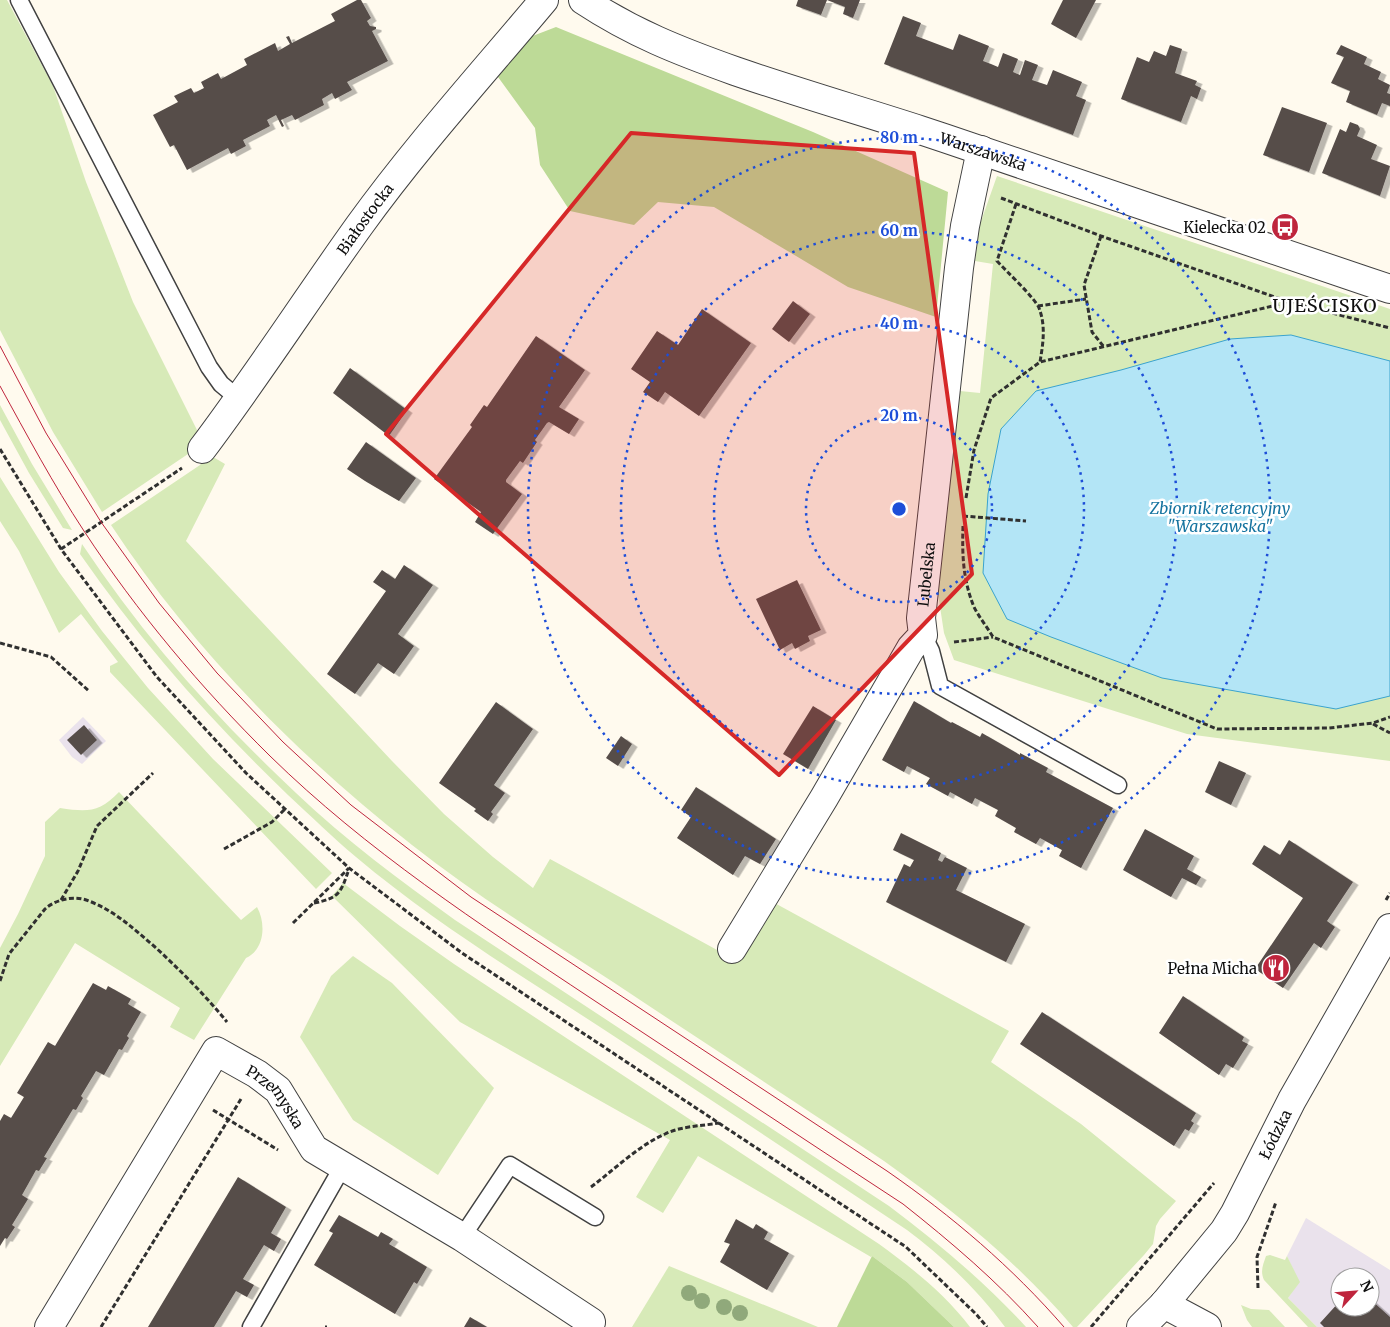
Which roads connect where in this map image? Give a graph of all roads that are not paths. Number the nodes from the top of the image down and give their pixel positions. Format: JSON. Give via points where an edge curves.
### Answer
{"nodes":[{"id":1,"x":19,"y":0,"type":"edge"},
{"id":2,"x":544,"y":0,"type":"edge"},
{"id":3,"x":600,"y":5,"type":"edge"},
{"id":4,"x":981,"y":150,"type":"junction"},
{"id":5,"x":1390,"y":289,"type":"edge"},
{"id":6,"x":240,"y":399,"type":"junction"},
{"id":7,"x":202,"y":449,"type":"road end"},
{"id":8,"x":923,"y":635,"type":"junction"},
{"id":9,"x":1118,"y":785,"type":"dead end"},
{"id":10,"x":1390,"y":928,"type":"edge"},
{"id":11,"x":732,"y":950,"type":"dead end"},
{"id":12,"x":343,"y":1166,"type":"junction"},
{"id":13,"x":595,"y":1217,"type":"dead end"},
{"id":14,"x":462,"y":1237,"type":"junction"},
{"id":15,"x":1170,"y":1316,"type":"edge"},
{"id":16,"x":49,"y":1327,"type":"edge"},
{"id":17,"x":250,"y":1327,"type":"edge"},
{"id":18,"x":587,"y":1327,"type":"edge"},
{"id":19,"x":1140,"y":1327,"type":"edge"},
{"id":20,"x":1207,"y":1327,"type":"edge"}],
"edges":[{"from":1,"to":6,"type":"lane","via":[[209,367],[221,384]]},
{"from":2,"to":6,"type":"street","name":"Białostocka","via":[[415,153],[365,218]]},
{"from":3,"to":4,"type":"street","name":"Warszawska","via":[[659,43],[778,86]]},
{"from":4,"to":5,"type":"street","name":"Warszawska"},
{"from":4,"to":8,"type":"street","name":"Lubelska","via":[[959,268],[921,618]]},
{"from":6,"to":7,"type":"street","name":"Białostocka"},
{"from":8,"to":9,"type":"lane","via":[[931,651],[940,686]]},
{"from":8,"to":11,"type":"street","via":[[911,648]]},
{"from":10,"to":15,"type":"street","name":"Łódzka","via":[[1292,1100],[1235,1213]]},
{"from":12,"to":14,"type":"street","name":"Przemyska"},
{"from":12,"to":16,"type":"street","name":"Przemyska","via":[[314,1149],[278,1090],[216,1051]]},
{"from":12,"to":17,"type":"lane"},
{"from":13,"to":14,"type":"lane","via":[[510,1165]]},
{"from":14,"to":18,"type":"street","name":"Przemyska","via":[[590,1322]]},
{"from":15,"to":19,"type":"street","name":"Łódzka"},
{"from":15,"to":20,"type":"street"}]}
